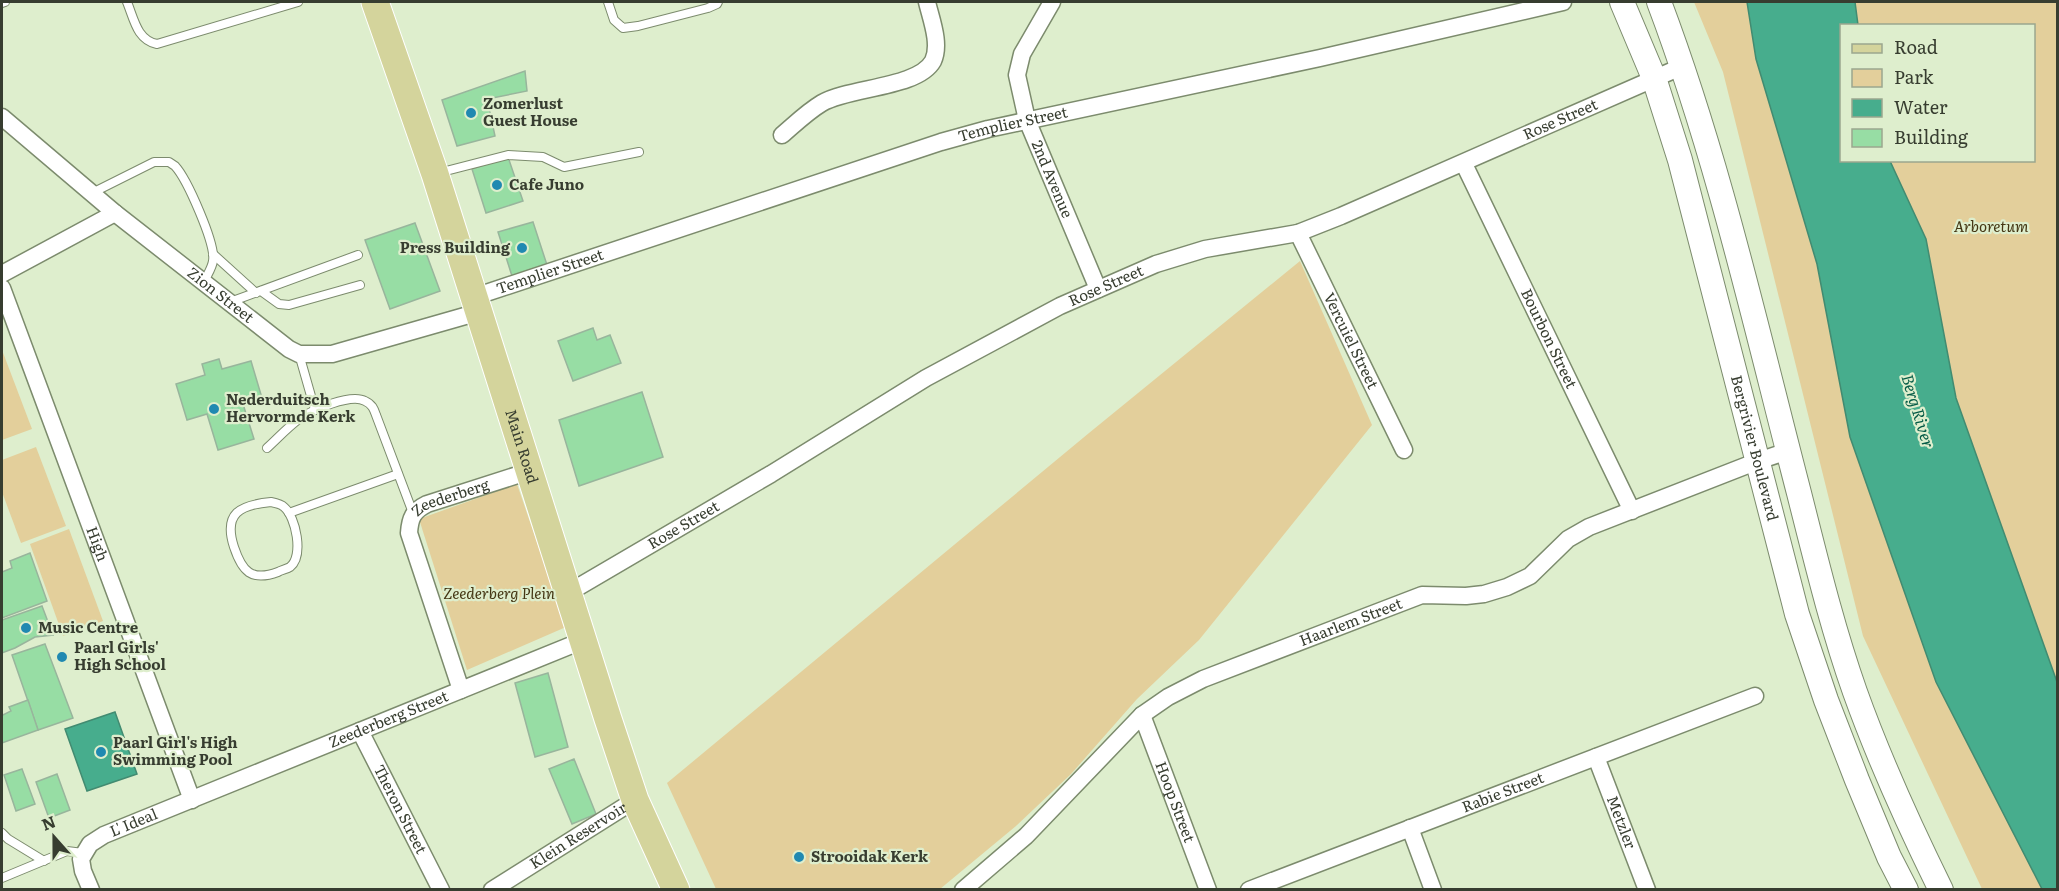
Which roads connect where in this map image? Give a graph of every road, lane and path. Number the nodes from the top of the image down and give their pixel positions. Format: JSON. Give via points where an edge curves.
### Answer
{"nodes":[{"id":1,"x":127,"y":2,"type":"edge"},
{"id":2,"x":298,"y":2,"type":"edge"},
{"id":3,"x":608,"y":2,"type":"edge"},
{"id":4,"x":718,"y":2,"type":"edge"},
{"id":5,"x":927,"y":2,"type":"edge"},
{"id":6,"x":1052,"y":2,"type":"edge"},
{"id":7,"x":1563,"y":2,"type":"edge"},
{"id":8,"x":1622,"y":2,"type":"edge"},
{"id":9,"x":1659,"y":2,"type":"edge"},
{"id":10,"x":378,"y":3,"type":"edge"},
{"id":11,"x":1683,"y":66,"type":"junction"},
{"id":12,"x":1654,"y":78,"type":"junction"},
{"id":13,"x":2,"y":117,"type":"edge"},
{"id":14,"x":1026,"y":120,"type":"junction"},
{"id":15,"x":782,"y":135,"type":"dead end"},
{"id":16,"x":639,"y":152,"type":"dead end"},
{"id":17,"x":1464,"y":164,"type":"junction"},
{"id":18,"x":435,"y":174,"type":"junction"},
{"id":19,"x":92,"y":193,"type":"junction"},
{"id":20,"x":115,"y":213,"type":"junction"},
{"id":21,"x":1298,"y":233,"type":"junction"},
{"id":22,"x":213,"y":254,"type":"junction"},
{"id":23,"x":358,"y":255,"type":"dead end"},
{"id":24,"x":2,"y":274,"type":"edge"},
{"id":25,"x":204,"y":282,"type":"junction"},
{"id":26,"x":360,"y":285,"type":"dead end"},
{"id":27,"x":2,"y":288,"type":"edge"},
{"id":28,"x":1098,"y":289,"type":"junction"},
{"id":29,"x":259,"y":292,"type":"junction"},
{"id":30,"x":230,"y":302,"type":"junction"},
{"id":31,"x":476,"y":304,"type":"junction"},
{"id":32,"x":299,"y":354,"type":"junction"},
{"id":33,"x":315,"y":410,"type":"junction"},
{"id":34,"x":267,"y":448,"type":"dead end"},
{"id":35,"x":1404,"y":450,"type":"dead end"},
{"id":36,"x":1788,"y":451,"type":"junction"},
{"id":37,"x":1758,"y":461,"type":"junction"},
{"id":38,"x":530,"y":471,"type":"junction"},
{"id":39,"x":398,"y":474,"type":"junction"},
{"id":40,"x":1632,"y":511,"type":"junction"},
{"id":41,"x":289,"y":513,"type":"junction"},
{"id":42,"x":413,"y":513,"type":"junction"},
{"id":43,"x":568,"y":593,"type":"junction"},
{"id":44,"x":584,"y":640,"type":"junction"},
{"id":45,"x":461,"y":690,"type":"junction"},
{"id":46,"x":1755,"y":696,"type":"dead end"},
{"id":47,"x":1142,"y":715,"type":"junction"},
{"id":48,"x":360,"y":731,"type":"junction"},
{"id":49,"x":1596,"y":757,"type":"junction"},
{"id":50,"x":192,"y":800,"type":"junction"},
{"id":51,"x":635,"y":800,"type":"junction"},
{"id":52,"x":1410,"y":828,"type":"junction"},
{"id":53,"x":2,"y":833,"type":"edge"},
{"id":54,"x":83,"y":853,"type":"junction"},
{"id":55,"x":44,"y":861,"type":"junction"},
{"id":56,"x":2,"y":878,"type":"edge"},
{"id":57,"x":969,"y":887,"type":"edge"},
{"id":58,"x":91,"y":890,"type":"edge"},
{"id":59,"x":441,"y":890,"type":"edge"},
{"id":60,"x":492,"y":890,"type":"edge"},
{"id":61,"x":676,"y":890,"type":"edge"},
{"id":62,"x":1208,"y":890,"type":"edge"},
{"id":63,"x":1249,"y":890,"type":"edge"},
{"id":64,"x":1433,"y":890,"type":"edge"},
{"id":65,"x":1647,"y":890,"type":"edge"},
{"id":66,"x":1906,"y":890,"type":"edge"},
{"id":67,"x":1941,"y":890,"type":"edge"}],
"edges":[{"from":1,"to":2,"type":"lane","via":[[141,34],[148,42],[157,44]]},
{"from":3,"to":4,"type":"lane","via":[[614,20],[623,28],[708,8]]},
{"from":5,"to":15,"type":"street","via":[[936,40],[933,59],[927,67],[896,84],[846,93],[822,103]]},
{"from":6,"to":14,"type":"street","name":"2nd Avenue","via":[[1022,54],[1017,75]]},
{"from":7,"to":14,"type":"street","name":"Templier Street"},
{"from":8,"to":12,"type":"street","name":"Bergrivier Boulevard"},
{"from":9,"to":11,"type":"street","name":"Bergrivier Boulevard"},
{"from":10,"to":18,"type":"main road","name":"Main Road"},
{"from":11,"to":12,"type":"street","name":"Rose Street"},
{"from":11,"to":36,"type":"street","name":"Bergrivier Boulevard","via":[[1713,164]]},
{"from":12,"to":17,"type":"street","name":"Rose Street"},
{"from":12,"to":37,"type":"street","name":"Bergrivier Boulevard","via":[[1680,160]]},
{"from":13,"to":19,"type":"street","name":"Zion Street"},
{"from":14,"to":28,"type":"street","name":"2nd Avenue"},
{"from":14,"to":31,"type":"street","name":"Templier Street","via":[[941,142]]},
{"from":16,"to":18,"type":"lane","via":[[564,167],[543,157],[508,154]]},
{"from":17,"to":21,"type":"street","name":"Rose Street"},
{"from":17,"to":40,"type":"street","name":"Bourbon Street"},
{"from":18,"to":31,"type":"main road","name":"Main Road"},
{"from":19,"to":20,"type":"street","name":"Zion Street"},
{"from":19,"to":22,"type":"lane","via":[[154,162],[169,162],[179,170],[203,220]]},
{"from":20,"to":24,"type":"street"},
{"from":20,"to":25,"type":"street","name":"Zion Street"},
{"from":21,"to":28,"type":"street","name":"Rose Street","via":[[1205,249],[1156,264]]},
{"from":21,"to":35,"type":"street","name":"Vercuiel Street"},
{"from":22,"to":25,"type":"lane"},
{"from":22,"to":29,"type":"lane"},
{"from":23,"to":29,"type":"lane"},
{"from":25,"to":30,"type":"street","name":"Zion Street"},
{"from":26,"to":29,"type":"lane","via":[[289,304],[279,304]]},
{"from":27,"to":50,"type":"street","name":"High"},
{"from":28,"to":43,"type":"street","name":"Rose Street","via":[[926,378]]},
{"from":29,"to":30,"type":"lane"},
{"from":30,"to":32,"type":"street","name":"Zion Street"},
{"from":31,"to":32,"type":"street","via":[[332,354]]},
{"from":31,"to":38,"type":"main road","name":"Main Road"},
{"from":32,"to":33,"type":"lane"},
{"from":33,"to":34,"type":"lane"},
{"from":33,"to":39,"type":"lane","via":[[349,399],[367,401]]},
{"from":36,"to":37,"type":"street","name":"Haarlem Street"},
{"from":36,"to":67,"type":"street","name":"Bergrivier Boulevard","via":[[1855,691]]},
{"from":37,"to":40,"type":"street","name":"Haarlem Street"},
{"from":37,"to":66,"type":"street","name":"Bergrivier Boulevard","via":[[1797,614],[1822,690]]},
{"from":38,"to":42,"type":"street","name":"Zeederberg","via":[[427,504]]},
{"from":38,"to":43,"type":"main road","name":"Main Road"},
{"from":39,"to":41,"type":"lane"},
{"from":39,"to":42,"type":"lane"},
{"from":40,"to":47,"type":"street","name":"Haarlem Street","via":[[1568,539],[1530,576],[1507,587],[1484,594],[1430,594],[1411,599],[1203,679]]},
{"from":41,"to":41,"type":"lane","via":[[283,505],[271,502],[237,512],[232,518],[231,538],[250,574],[273,574],[291,567],[297,556],[297,541]]},
{"from":42,"to":45,"type":"street","name":"Zeederberg","via":[[409,533]]},
{"from":43,"to":44,"type":"main road","name":"Main Road"},
{"from":44,"to":45,"type":"street","name":"Zeederberg Street"},
{"from":44,"to":51,"type":"main road","name":"Main Road"},
{"from":45,"to":48,"type":"street","name":"Zeederberg Street"},
{"from":46,"to":49,"type":"street","name":"Rabie Street"},
{"from":47,"to":57,"type":"street","name":"Haarlem Street","via":[[1026,836]]},
{"from":47,"to":62,"type":"street","name":"Hoop Street"},
{"from":48,"to":50,"type":"street","name":"Zeederberg Street"},
{"from":48,"to":59,"type":"street","name":"Theron Street"},
{"from":49,"to":52,"type":"street","name":"Rabie Street"},
{"from":49,"to":65,"type":"street","name":"Metzler"},
{"from":50,"to":54,"type":"street","name":"L' Ideal","via":[[104,835]]},
{"from":51,"to":60,"type":"street","name":"Klein Reservoir"},
{"from":51,"to":61,"type":"main road","name":"Main Road"},
{"from":52,"to":63,"type":"street","name":"Rabie Street"},
{"from":52,"to":64,"type":"street"},
{"from":53,"to":55,"type":"lane"},
{"from":54,"to":55,"type":"lane","via":[[67,851]]},
{"from":54,"to":58,"type":"street","via":[[81,864]]},
{"from":55,"to":56,"type":"lane"}]}
